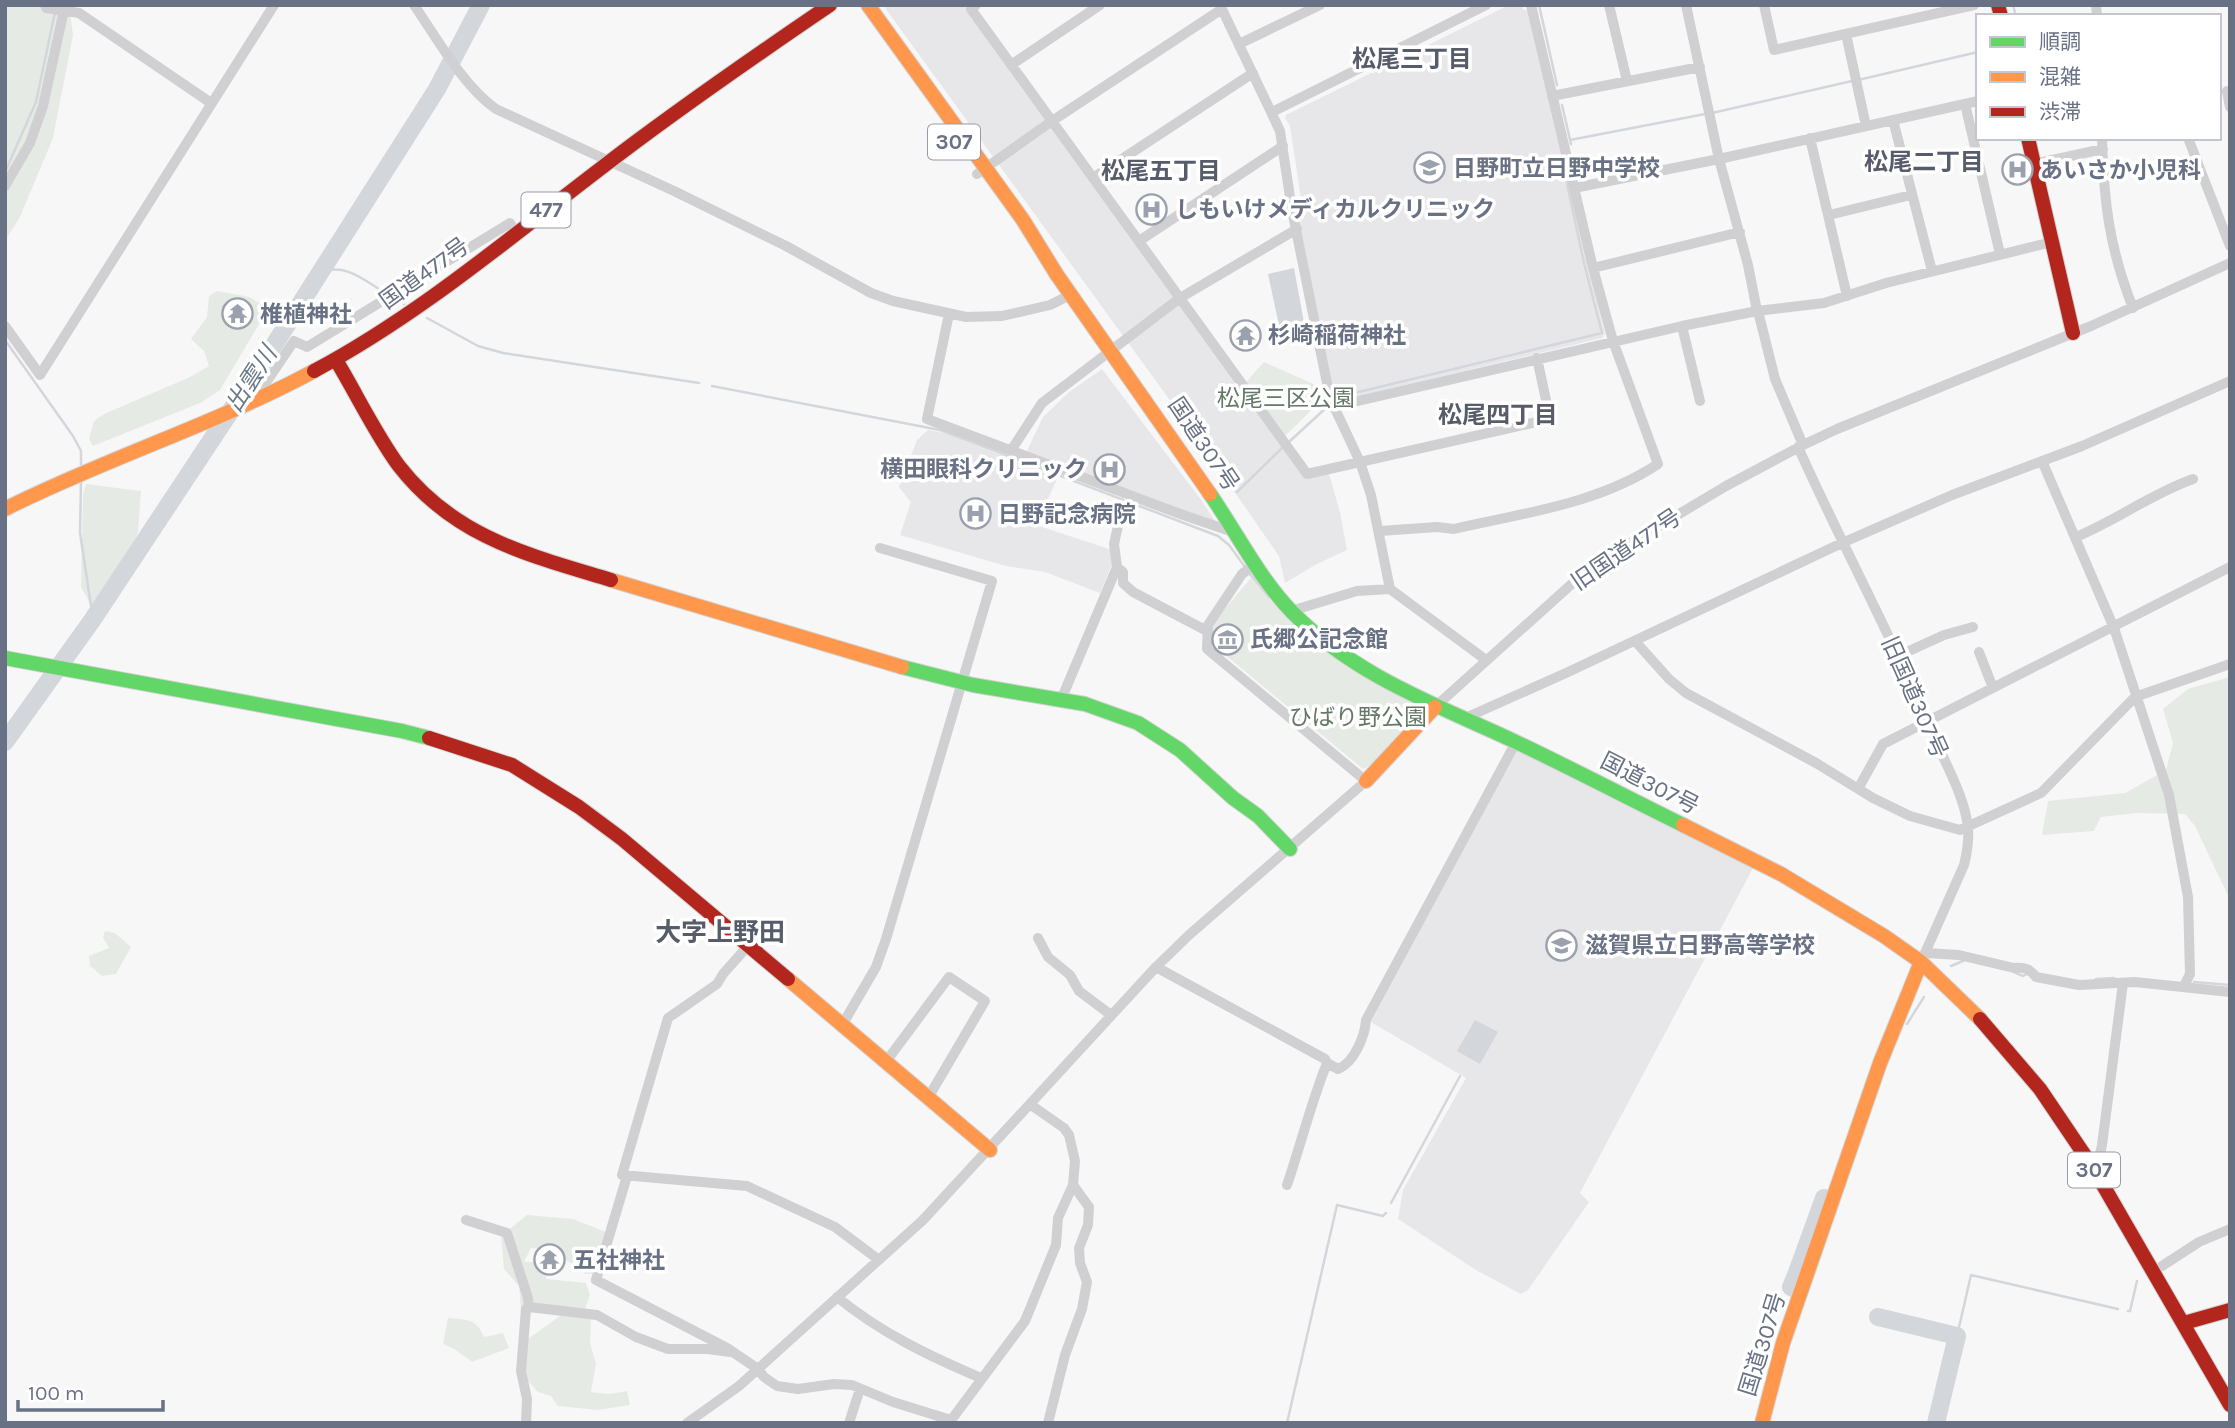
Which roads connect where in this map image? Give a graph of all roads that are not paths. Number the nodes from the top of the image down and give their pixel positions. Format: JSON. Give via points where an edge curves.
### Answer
{"nodes":[{"id":1,"x":274,"y":5,"type":"edge"},
{"id":2,"x":414,"y":5,"type":"edge"},
{"id":3,"x":830,"y":5,"type":"edge"},
{"id":4,"x":855,"y":5,"type":"edge"},
{"id":5,"x":868,"y":5,"type":"edge"},
{"id":6,"x":976,"y":5,"type":"edge"},
{"id":7,"x":1100,"y":5,"type":"edge"},
{"id":8,"x":1320,"y":5,"type":"edge"},
{"id":9,"x":1486,"y":5,"type":"edge"},
{"id":10,"x":1531,"y":5,"type":"edge"},
{"id":11,"x":1609,"y":5,"type":"edge"},
{"id":12,"x":1686,"y":5,"type":"edge"},
{"id":13,"x":1764,"y":5,"type":"edge"},
{"id":14,"x":1913,"y":5,"type":"edge"},
{"id":15,"x":1973,"y":5,"type":"edge"},
{"id":16,"x":1221,"y":7,"type":"edge"},
{"id":17,"x":57,"y":8,"type":"edge"},
{"id":18,"x":1916,"y":18,"type":"junction"},
{"id":19,"x":1846,"y":34,"type":"junction"},
{"id":20,"x":1239,"y":44,"type":"junction"},
{"id":21,"x":1011,"y":65,"type":"junction"},
{"id":22,"x":1700,"y":67,"type":"junction"},
{"id":23,"x":1253,"y":72,"type":"junction"},
{"id":24,"x":1627,"y":81,"type":"junction"},
{"id":25,"x":2230,"y":91,"type":"edge"},
{"id":26,"x":1552,"y":96,"type":"junction"},
{"id":27,"x":1976,"y":101,"type":"edge"},
{"id":28,"x":211,"y":103,"type":"junction"},
{"id":29,"x":1965,"y":104,"type":"junction"},
{"id":30,"x":2230,"y":108,"type":"edge"},
{"id":31,"x":1272,"y":112,"type":"junction"},
{"id":32,"x":1893,"y":120,"type":"junction"},
{"id":33,"x":1052,"y":121,"type":"junction"},
{"id":34,"x":1866,"y":126,"type":"junction"},
{"id":35,"x":1810,"y":138,"type":"junction"},
{"id":36,"x":2028,"y":140,"type":"edge"},
{"id":37,"x":2189,"y":140,"type":"edge"},
{"id":38,"x":2103,"y":143,"type":"edge"},
{"id":39,"x":1283,"y":146,"type":"junction"},
{"id":40,"x":1719,"y":159,"type":"junction"},
{"id":41,"x":610,"y":161,"type":"junction"},
{"id":42,"x":2034,"y":164,"type":"junction"},
{"id":43,"x":982,"y":171,"type":"junction"},
{"id":44,"x":1093,"y":178,"type":"junction"},
{"id":45,"x":5,"y":186,"type":"edge"},
{"id":46,"x":1574,"y":187,"type":"junction"},
{"id":47,"x":1911,"y":195,"type":"junction"},
{"id":48,"x":1829,"y":215,"type":"junction"},
{"id":49,"x":1297,"y":229,"type":"junction"},
{"id":50,"x":1740,"y":232,"type":"junction"},
{"id":51,"x":516,"y":233,"type":"junction"},
{"id":52,"x":1139,"y":241,"type":"junction"},
{"id":53,"x":2052,"y":242,"type":"junction"},
{"id":54,"x":2230,"y":246,"type":"edge"},
{"id":55,"x":2000,"y":254,"type":"junction"},
{"id":56,"x":2230,"y":263,"type":"edge"},
{"id":57,"x":1593,"y":268,"type":"junction"},
{"id":58,"x":1932,"y":271,"type":"junction"},
{"id":59,"x":1072,"y":294,"type":"junction"},
{"id":60,"x":1847,"y":296,"type":"junction"},
{"id":61,"x":1180,"y":298,"type":"junction"},
{"id":62,"x":2133,"y":308,"type":"junction"},
{"id":63,"x":1757,"y":311,"type":"junction"},
{"id":64,"x":949,"y":314,"type":"junction"},
{"id":65,"x":5,"y":326,"type":"edge"},
{"id":66,"x":1682,"y":326,"type":"junction"},
{"id":67,"x":2073,"y":333,"type":"junction"},
{"id":68,"x":1613,"y":341,"type":"junction"},
{"id":69,"x":1112,"y":350,"type":"junction"},
{"id":70,"x":1537,"y":358,"type":"junction"},
{"id":71,"x":336,"y":359,"type":"junction"},
{"id":72,"x":2230,"y":381,"type":"edge"},
{"id":73,"x":261,"y":399,"type":"junction"},
{"id":74,"x":1700,"y":401,"type":"dead end"},
{"id":75,"x":1332,"y":407,"type":"junction"},
{"id":76,"x":1801,"y":446,"type":"junction"},
{"id":77,"x":1012,"y":449,"type":"junction"},
{"id":78,"x":2042,"y":461,"type":"junction"},
{"id":79,"x":1360,"y":462,"type":"junction"},
{"id":80,"x":2193,"y":479,"type":"dead end"},
{"id":81,"x":5,"y":509,"type":"edge"},
{"id":82,"x":1118,"y":526,"type":"dead end"},
{"id":83,"x":1380,"y":531,"type":"junction"},
{"id":84,"x":1237,"y":533,"type":"junction"},
{"id":85,"x":2076,"y":537,"type":"junction"},
{"id":86,"x":1842,"y":543,"type":"junction"},
{"id":87,"x":880,"y":548,"type":"dead end"},
{"id":88,"x":1117,"y":567,"type":"junction"},
{"id":89,"x":2230,"y":567,"type":"edge"},
{"id":90,"x":1249,"y":569,"type":"junction"},
{"id":91,"x":1390,"y":589,"type":"junction"},
{"id":92,"x":1291,"y":611,"type":"junction"},
{"id":93,"x":1973,"y":627,"type":"dead end"},
{"id":94,"x":2114,"y":628,"type":"junction"},
{"id":95,"x":1207,"y":631,"type":"junction"},
{"id":96,"x":1635,"y":641,"type":"junction"},
{"id":97,"x":1979,"y":652,"type":"dead end"},
{"id":98,"x":1898,"y":656,"type":"junction"},
{"id":99,"x":5,"y":657,"type":"edge"},
{"id":100,"x":1486,"y":660,"type":"junction"},
{"id":101,"x":2230,"y":664,"type":"edge"},
{"id":102,"x":961,"y":682,"type":"junction"},
{"id":103,"x":1993,"y":688,"type":"junction"},
{"id":104,"x":2135,"y":697,"type":"junction"},
{"id":105,"x":1061,"y":700,"type":"junction"},
{"id":106,"x":1435,"y":707,"type":"junction"},
{"id":107,"x":1463,"y":719,"type":"junction"},
{"id":108,"x":1927,"y":721,"type":"junction"},
{"id":109,"x":1516,"y":742,"type":"junction"},
{"id":110,"x":1366,"y":781,"type":"junction"},
{"id":111,"x":1858,"y":789,"type":"junction"},
{"id":112,"x":1968,"y":827,"type":"junction"},
{"id":113,"x":1290,"y":849,"type":"junction"},
{"id":114,"x":1038,"y":938,"type":"dead end"},
{"id":115,"x":747,"y":947,"type":"junction"},
{"id":116,"x":1923,"y":958,"type":"junction"},
{"id":117,"x":1156,"y":967,"type":"junction"},
{"id":118,"x":2123,"y":983,"type":"junction"},
{"id":119,"x":2184,"y":986,"type":"junction"},
{"id":120,"x":2230,"y":992,"type":"edge"},
{"id":121,"x":1111,"y":1015,"type":"junction"},
{"id":122,"x":841,"y":1027,"type":"junction"},
{"id":123,"x":885,"y":1063,"type":"junction"},
{"id":124,"x":1326,"y":1063,"type":"junction"},
{"id":125,"x":928,"y":1098,"type":"junction"},
{"id":126,"x":1031,"y":1105,"type":"junction"},
{"id":127,"x":989,"y":1150,"type":"junction"},
{"id":128,"x":2092,"y":1166,"type":"junction"},
{"id":129,"x":627,"y":1176,"type":"junction"},
{"id":130,"x":1073,"y":1185,"type":"junction"},
{"id":131,"x":1287,"y":1185,"type":"dead end"},
{"id":132,"x":467,"y":1220,"type":"dead end"},
{"id":133,"x":2230,"y":1229,"type":"edge"},
{"id":134,"x":878,"y":1260,"type":"junction"},
{"id":135,"x":2162,"y":1266,"type":"dead end"},
{"id":136,"x":837,"y":1297,"type":"junction"},
{"id":137,"x":529,"y":1307,"type":"junction"},
{"id":138,"x":2230,"y":1310,"type":"edge"},
{"id":139,"x":2184,"y":1323,"type":"junction"},
{"id":140,"x":736,"y":1353,"type":"junction"},
{"id":141,"x":758,"y":1369,"type":"junction"},
{"id":142,"x":981,"y":1378,"type":"junction"},
{"id":143,"x":860,"y":1389,"type":"junction"},
{"id":144,"x":2230,"y":1405,"type":"edge"},
{"id":145,"x":950,"y":1421,"type":"edge"},
{"id":146,"x":527,"y":1423,"type":"edge"},
{"id":147,"x":687,"y":1423,"type":"edge"},
{"id":148,"x":849,"y":1423,"type":"edge"},
{"id":149,"x":1048,"y":1423,"type":"edge"},
{"id":150,"x":1762,"y":1423,"type":"edge"}],
"edges":[{"from":1,"to":28,"type":"street"},
{"from":2,"to":41,"type":"street","via":[[485,102]]},
{"from":3,"to":41,"type":"main road","name":"国道477号","number":"477"},
{"from":4,"to":43,"type":"main road","name":"国道307号","number":"307"},
{"from":5,"to":43,"type":"main road","name":"国道307号","number":"307"},
{"from":6,"to":21,"type":"street","via":[[971,9]]},
{"from":7,"to":21,"type":"street"},
{"from":8,"to":20,"type":"street"},
{"from":9,"to":31,"type":"street"},
{"from":10,"to":26,"type":"street"},
{"from":11,"to":24,"type":"street"},
{"from":12,"to":22,"type":"street","name":"旧国道307号"},
{"from":13,"to":19,"type":"street","via":[[1774,50]]},
{"from":14,"to":18,"type":"street"},
{"from":15,"to":18,"type":"street"},
{"from":16,"to":20,"type":"street"},
{"from":16,"to":33,"type":"street"},
{"from":17,"to":28,"type":"street","via":[[79,12]]},
{"from":17,"to":45,"type":"street","via":[[43,106],[30,143]]},
{"from":18,"to":19,"type":"street"},
{"from":19,"to":34,"type":"street"},
{"from":20,"to":23,"type":"street"},
{"from":21,"to":33,"type":"street"},
{"from":22,"to":24,"type":"street"},
{"from":22,"to":40,"type":"street","name":"旧国道307号"},
{"from":23,"to":31,"type":"street"},
{"from":23,"to":44,"type":"street"},
{"from":24,"to":26,"type":"street"},
{"from":25,"to":30,"type":"street"},
{"from":26,"to":46,"type":"street"},
{"from":27,"to":29,"type":"street"},
{"from":28,"to":65,"type":"street","via":[[40,376]]},
{"from":29,"to":32,"type":"street"},
{"from":29,"to":55,"type":"street"},
{"from":31,"to":39,"type":"street"},
{"from":32,"to":34,"type":"street"},
{"from":32,"to":47,"type":"street"},
{"from":33,"to":43,"type":"street"},
{"from":33,"to":44,"type":"street"},
{"from":34,"to":35,"type":"street"},
{"from":35,"to":40,"type":"street"},
{"from":35,"to":48,"type":"street"},
{"from":36,"to":42,"type":"main road"},
{"from":37,"to":54,"type":"street"},
{"from":38,"to":42,"type":"street"},
{"from":38,"to":62,"type":"street","via":[[2106,209],[2114,254]]},
{"from":39,"to":49,"type":"street"},
{"from":39,"to":52,"type":"street"},
{"from":40,"to":46,"type":"street"},
{"from":40,"to":50,"type":"street","name":"旧国道307号"},
{"from":41,"to":51,"type":"main road","name":"国道477号","number":"477"},
{"from":41,"to":64,"type":"street","via":[[786,246],[871,293]]},
{"from":42,"to":53,"type":"main road"},
{"from":43,"to":59,"type":"main road","name":"国道307号","number":"307","via":[[1026,240]]},
{"from":44,"to":52,"type":"street"},
{"from":46,"to":57,"type":"street"},
{"from":47,"to":48,"type":"street"},
{"from":47,"to":58,"type":"street"},
{"from":48,"to":60,"type":"street"},
{"from":49,"to":61,"type":"street"},
{"from":49,"to":75,"type":"street"},
{"from":50,"to":57,"type":"street"},
{"from":50,"to":63,"type":"street","name":"旧国道307号"},
{"from":51,"to":71,"type":"main road","name":"国道477号","number":"477","via":[[404,318]]},
{"from":51,"to":73,"type":"street","via":[[510,223],[307,347],[294,341],[265,384]]},
{"from":52,"to":61,"type":"street"},
{"from":53,"to":55,"type":"street"},
{"from":53,"to":67,"type":"main road"},
{"from":55,"to":58,"type":"street"},
{"from":56,"to":62,"type":"street"},
{"from":57,"to":68,"type":"street"},
{"from":58,"to":60,"type":"street"},
{"from":59,"to":64,"type":"street","via":[[1050,305],[1002,316]]},
{"from":59,"to":69,"type":"main road","name":"国道307号","number":"307"},
{"from":60,"to":63,"type":"street"},
{"from":61,"to":69,"type":"street"},
{"from":61,"to":79,"type":"street","via":[[1307,474]]},
{"from":62,"to":67,"type":"street"},
{"from":63,"to":66,"type":"street"},
{"from":63,"to":76,"type":"street","name":"旧国道307号","via":[[1775,379]]},
{"from":64,"to":77,"type":"street","via":[[927,419]]},
{"from":66,"to":68,"type":"street"},
{"from":66,"to":74,"type":"street"},
{"from":67,"to":76,"type":"street"},
{"from":68,"to":70,"type":"street"},
{"from":68,"to":83,"type":"street","via":[[1658,464],[1582,499],[1454,529]]},
{"from":69,"to":77,"type":"street","via":[[1042,403]]},
{"from":69,"to":84,"type":"main road","name":"国道307号","number":"307"},
{"from":70,"to":75,"type":"street"},
{"from":70,"to":79,"type":"street","via":[[1550,419]]},
{"from":71,"to":73,"type":"main road","name":"国道477号","number":"477"},
{"from":71,"to":102,"type":"main road","via":[[398,464],[434,504],[492,542]]},
{"from":72,"to":78,"type":"street"},
{"from":73,"to":81,"type":"main road","name":"国道477号","number":"477","via":[[72,476]]},
{"from":75,"to":79,"type":"street"},
{"from":76,"to":86,"type":"street","name":"旧国道307号"},
{"from":76,"to":100,"type":"street","name":"旧国道477号","via":[[1607,557]]},
{"from":77,"to":84,"type":"street"},
{"from":78,"to":85,"type":"street"},
{"from":78,"to":86,"type":"street"},
{"from":79,"to":83,"type":"street"},
{"from":80,"to":85,"type":"street"},
{"from":82,"to":88,"type":"street","via":[[1114,544]]},
{"from":83,"to":91,"type":"street"},
{"from":84,"to":90,"type":"main road","name":"国道307号","number":"307"},
{"from":85,"to":94,"type":"street"},
{"from":86,"to":96,"type":"street"},
{"from":86,"to":98,"type":"street","name":"旧国道307号"},
{"from":87,"to":102,"type":"street","via":[[992,581]]},
{"from":88,"to":95,"type":"street","via":[[1123,572],[1122,583],[1133,592]]},
{"from":88,"to":105,"type":"street"},
{"from":89,"to":94,"type":"street"},
{"from":90,"to":92,"type":"main road","name":"国道307号","number":"307"},
{"from":90,"to":95,"type":"street"},
{"from":91,"to":92,"type":"street","via":[[1357,592]]},
{"from":91,"to":100,"type":"street"},
{"from":92,"to":106,"type":"main road","name":"国道307号","number":"307","via":[[1336,651]]},
{"from":93,"to":98,"type":"street"},
{"from":94,"to":103,"type":"street"},
{"from":94,"to":104,"type":"street"},
{"from":95,"to":110,"type":"street","via":[[1207,649]]},
{"from":96,"to":107,"type":"street"},
{"from":96,"to":111,"type":"street","via":[[1681,690]]},
{"from":97,"to":103,"type":"street"},
{"from":98,"to":108,"type":"street","name":"旧国道307号"},
{"from":99,"to":115,"type":"main road","via":[[402,731],[512,765],[612,832]]},
{"from":100,"to":106,"type":"street","name":"旧国道477号"},
{"from":101,"to":104,"type":"street"},
{"from":102,"to":105,"type":"main road"},
{"from":102,"to":122,"type":"street","via":[[886,939],[876,967]]},
{"from":103,"to":108,"type":"street"},
{"from":104,"to":112,"type":"street","via":[[2042,793]]},
{"from":104,"to":119,"type":"street","via":[[2169,796],[2183,861],[2190,959]]},
{"from":105,"to":113,"type":"main road","via":[[1122,716],[1160,736],[1258,816]]},
{"from":106,"to":107,"type":"main road","name":"国道307号","number":"307"},
{"from":106,"to":110,"type":"main road"},
{"from":107,"to":109,"type":"main road","name":"国道307号","number":"307"},
{"from":108,"to":111,"type":"street","via":[[1883,744]]},
{"from":108,"to":112,"type":"street","name":"旧国道307号"},
{"from":109,"to":116,"type":"main road","name":"国道307号","number":"307","via":[[1781,874]]},
{"from":109,"to":124,"type":"street","via":[[1366,1020],[1365,1032],[1346,1066],[1338,1069]]},
{"from":110,"to":113,"type":"street"},
{"from":111,"to":112,"type":"street","via":[[1910,816],[1942,827]]},
{"from":112,"to":116,"type":"street","name":"旧国道307号","via":[[1964,865]]},
{"from":113,"to":117,"type":"street"},
{"from":114,"to":121,"type":"street","via":[[1048,957],[1070,975],[1079,990]]},
{"from":115,"to":122,"type":"main road"},
{"from":115,"to":129,"type":"street","via":[[717,984],[668,1018],[622,1174]]},
{"from":116,"to":118,"type":"street","via":[[1959,955],[2079,985]]},
{"from":116,"to":128,"type":"main road","number":"307","via":[[2013,1055]]},
{"from":116,"to":150,"type":"main road","name":"国道307号","via":[[1880,1063],[1783,1343]]},
{"from":117,"to":121,"type":"street"},
{"from":117,"to":124,"type":"street"},
{"from":118,"to":119,"type":"street"},
{"from":118,"to":128,"type":"street","via":[[2102,1145]]},
{"from":119,"to":120,"type":"street"},
{"from":121,"to":126,"type":"street"},
{"from":122,"to":123,"type":"main road"},
{"from":123,"to":125,"type":"main road"},
{"from":123,"to":125,"type":"street","via":[[949,977],[985,1002]]},
{"from":124,"to":131,"type":"street"},
{"from":125,"to":127,"type":"main road"},
{"from":126,"to":127,"type":"street"},
{"from":126,"to":130,"type":"street","via":[[1069,1135],[1075,1161]]},
{"from":127,"to":134,"type":"street"},
{"from":128,"to":139,"type":"main road","number":"307"},
{"from":129,"to":134,"type":"street","via":[[747,1186],[835,1227]]},
{"from":129,"to":140,"type":"street","via":[[596,1280]]},
{"from":130,"to":142,"type":"street","via":[[1058,1218],[1056,1245],[1026,1321]]},
{"from":130,"to":149,"type":"street","via":[[1089,1207],[1079,1248],[1087,1282]]},
{"from":132,"to":137,"type":"street","via":[[508,1234]]},
{"from":133,"to":135,"type":"street"},
{"from":134,"to":136,"type":"street"},
{"from":136,"to":141,"type":"street"},
{"from":136,"to":142,"type":"street","via":[[898,1340]]},
{"from":137,"to":140,"type":"street","via":[[597,1315],[668,1349]]},
{"from":137,"to":146,"type":"street","via":[[521,1371]]},
{"from":138,"to":139,"type":"main road"},
{"from":139,"to":144,"type":"main road","number":"307"},
{"from":140,"to":141,"type":"street"},
{"from":141,"to":143,"type":"street","via":[[777,1386],[788,1389],[834,1384]]},
{"from":141,"to":147,"type":"street"},
{"from":142,"to":145,"type":"street"},
{"from":143,"to":145,"type":"street"},
{"from":143,"to":148,"type":"street"}]}
